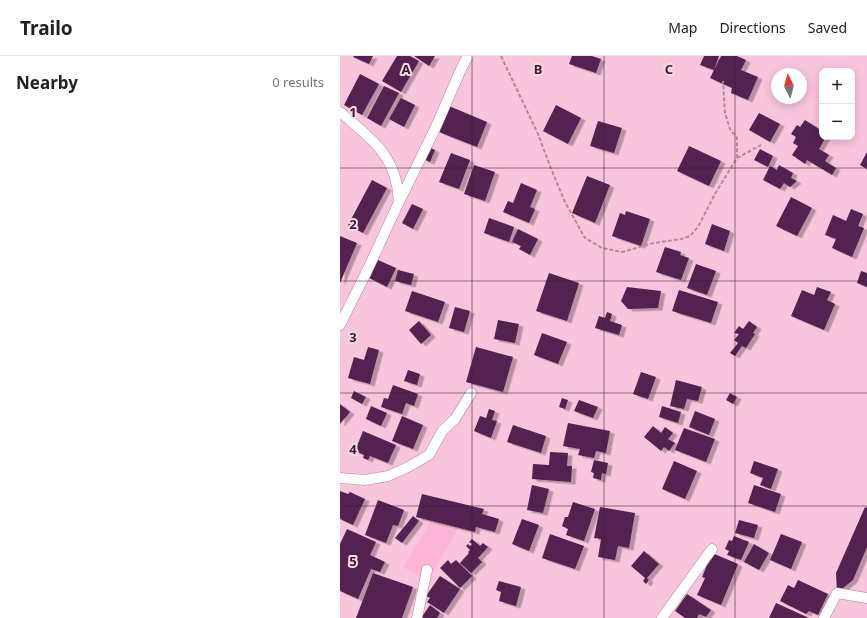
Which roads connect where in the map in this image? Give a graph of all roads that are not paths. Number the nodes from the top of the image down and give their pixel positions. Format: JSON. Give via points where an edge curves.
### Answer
{"nodes":[{"id":1,"x":468,"y":56,"type":"edge"},
{"id":2,"x":340,"y":112,"type":"edge"},
{"id":3,"x":399,"y":202,"type":"junction"},
{"id":4,"x":340,"y":325,"type":"edge"},
{"id":5,"x":471,"y":393,"type":"dead end"},
{"id":6,"x":340,"y":478,"type":"edge"},
{"id":7,"x":712,"y":549,"type":"dead end"},
{"id":8,"x":427,"y":570,"type":"dead end"},
{"id":9,"x":867,"y":598,"type":"edge"},
{"id":10,"x":417,"y":618,"type":"edge"},
{"id":11,"x":662,"y":618,"type":"edge"},
{"id":12,"x":824,"y":618,"type":"edge"}],
"edges":[{"from":1,"to":3,"type":"street"},
{"from":2,"to":3,"type":"street","via":[[381,150],[394,171]]},
{"from":3,"to":4,"type":"street"},
{"from":5,"to":6,"type":"street","via":[[455,419],[443,430],[429,455],[388,476],[365,480]]},
{"from":7,"to":11,"type":"street"},
{"from":8,"to":10,"type":"street"},
{"from":9,"to":12,"type":"street","via":[[837,593]]}]}
